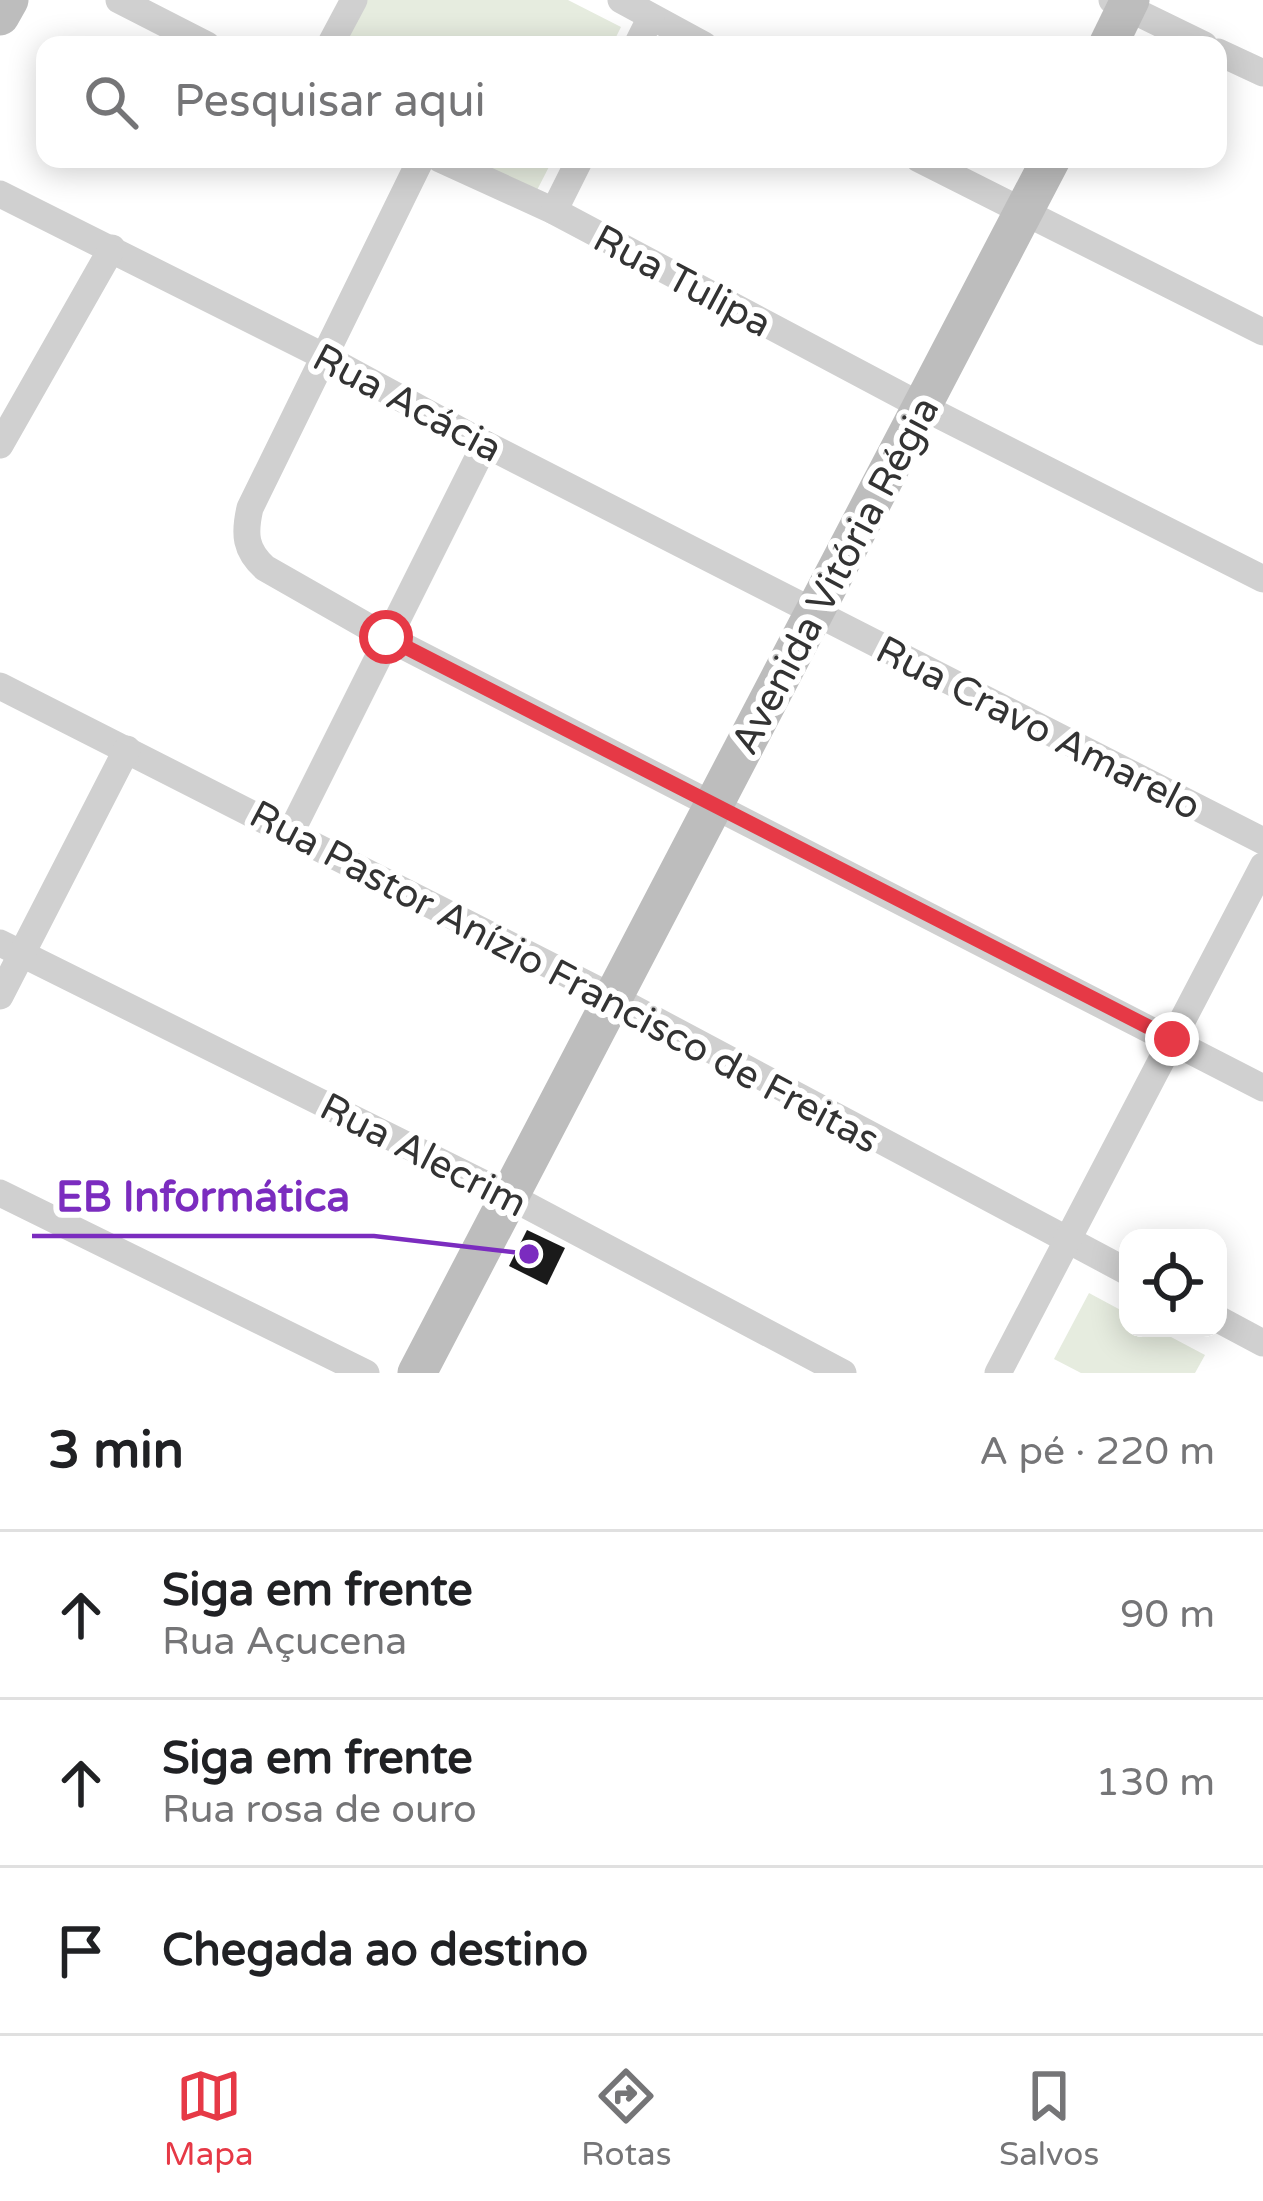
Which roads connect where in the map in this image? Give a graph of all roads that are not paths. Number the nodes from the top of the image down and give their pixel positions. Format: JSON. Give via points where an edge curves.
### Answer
{"nodes":[{"id":1,"x":9,"y":0,"type":"edge"},
{"id":2,"x":119,"y":0,"type":"edge"},
{"id":3,"x":353,"y":0,"type":"edge"},
{"id":4,"x":621,"y":0,"type":"edge"},
{"id":5,"x":1123,"y":2,"type":"edge"},
{"id":6,"x":0,"y":16,"type":"edge"},
{"id":7,"x":651,"y":17,"type":"junction"},
{"id":8,"x":189,"y":36,"type":"edge"},
{"id":9,"x":335,"y":36,"type":"edge"},
{"id":10,"x":642,"y":36,"type":"edge"},
{"id":11,"x":687,"y":36,"type":"edge"},
{"id":12,"x":1111,"y":36,"type":"edge"},
{"id":13,"x":1187,"y":36,"type":"edge"},
{"id":14,"x":1227,"y":56,"type":"edge"},
{"id":15,"x":1263,"y":73,"type":"edge"},
{"id":16,"x":417,"y":168,"type":"edge"},
{"id":17,"x":460,"y":168,"type":"edge"},
{"id":18,"x":576,"y":168,"type":"edge"},
{"id":19,"x":936,"y":168,"type":"edge"},
{"id":20,"x":1046,"y":168,"type":"edge"},
{"id":21,"x":0,"y":194,"type":"edge"},
{"id":22,"x":554,"y":211,"type":"junction"},
{"id":23,"x":1023,"y":214,"type":"junction"},
{"id":24,"x":112,"y":248,"type":"junction"},
{"id":25,"x":1263,"y":332,"type":"edge"},
{"id":26,"x":323,"y":356,"type":"junction"},
{"id":27,"x":923,"y":407,"type":"junction"},
{"id":28,"x":0,"y":443,"type":"edge"},
{"id":29,"x":485,"y":444,"type":"junction"},
{"id":30,"x":1263,"y":579,"type":"edge"},
{"id":31,"x":815,"y":612,"type":"junction"},
{"id":32,"x":386,"y":637,"type":"junction"},
{"id":33,"x":0,"y":686,"type":"edge"},
{"id":34,"x":127,"y":749,"type":"junction"},
{"id":35,"x":713,"y":805,"type":"junction"},
{"id":36,"x":291,"y":832,"type":"junction"},
{"id":37,"x":1263,"y":841,"type":"edge"},
{"id":38,"x":1263,"y":866,"type":"edge"},
{"id":39,"x":10,"y":948,"type":"edge"},
{"id":40,"x":0,"y":996,"type":"edge"},
{"id":41,"x":610,"y":996,"type":"junction"},
{"id":42,"x":1172,"y":1039,"type":"junction"},
{"id":43,"x":1263,"y":1088,"type":"edge"},
{"id":44,"x":0,"y":1193,"type":"edge"},
{"id":45,"x":512,"y":1197,"type":"junction"},
{"id":46,"x":1069,"y":1240,"type":"junction"},
{"id":47,"x":1119,"y":1267,"type":"edge"},
{"id":48,"x":1227,"y":1324,"type":"edge"},
{"id":49,"x":1263,"y":1343,"type":"edge"},
{"id":50,"x":366,"y":1373,"type":"edge"},
{"id":51,"x":417,"y":1373,"type":"edge"},
{"id":52,"x":843,"y":1373,"type":"edge"},
{"id":53,"x":998,"y":1373,"type":"edge"}],
"edges":[{"from":1,"to":6,"type":"street"},
{"from":2,"to":8,"type":"street"},
{"from":3,"to":9,"type":"street"},
{"from":4,"to":7,"type":"street"},
{"from":5,"to":12,"type":"street"},
{"from":5,"to":13,"type":"street"},
{"from":7,"to":10,"type":"street"},
{"from":7,"to":11,"type":"street"},
{"from":14,"to":15,"type":"street"},
{"from":16,"to":26,"type":"street"},
{"from":17,"to":22,"type":"street","name":"Rua Tulipa"},
{"from":18,"to":22,"type":"street"},
{"from":19,"to":23,"type":"street"},
{"from":20,"to":23,"type":"street","name":"Avenida Vitória Régia"},
{"from":21,"to":24,"type":"street","name":"Rua Acácia"},
{"from":22,"to":27,"type":"street","name":"Rua Tulipa"},
{"from":23,"to":25,"type":"street"},
{"from":23,"to":27,"type":"street","name":"Avenida Vitória Régia"},
{"from":24,"to":26,"type":"street","name":"Rua Acácia"},
{"from":24,"to":28,"type":"street"},
{"from":26,"to":29,"type":"street","name":"Rua Acácia"},
{"from":26,"to":32,"type":"street","via":[[250,508],[247,545],[266,568]]},
{"from":27,"to":30,"type":"street","name":"Rua Tulipa"},
{"from":27,"to":31,"type":"street","name":"Avenida Vitória Régia"},
{"from":29,"to":31,"type":"street","name":"Rua Acácia"},
{"from":29,"to":32,"type":"street"},
{"from":31,"to":35,"type":"street","name":"Avenida Vitória Régia"},
{"from":31,"to":37,"type":"street","name":"Rua Cravo Amarelo"},
{"from":32,"to":35,"type":"street"},
{"from":32,"to":36,"type":"street"},
{"from":33,"to":34,"type":"street","name":"Rua Pastor Anízio Francisco de Freitas"},
{"from":34,"to":36,"type":"street","name":"Rua Pastor Anízio Francisco de Freitas"},
{"from":34,"to":39,"type":"street"},
{"from":35,"to":41,"type":"street","name":"Avenida Vitória Régia"},
{"from":35,"to":42,"type":"street"},
{"from":36,"to":41,"type":"street","name":"Rua Pastor Anízio Francisco de Freitas"},
{"from":38,"to":42,"type":"street"},
{"from":39,"to":40,"type":"street"},
{"from":39,"to":45,"type":"street","name":"Rua Alecrim"},
{"from":41,"to":45,"type":"street","name":"Avenida Vitória Régia"},
{"from":41,"to":46,"type":"street","name":"Rua Pastor Anízio Francisco de Freitas"},
{"from":42,"to":43,"type":"street"},
{"from":42,"to":46,"type":"street"},
{"from":44,"to":50,"type":"street"},
{"from":45,"to":51,"type":"street","name":"Avenida Vitória Régia"},
{"from":45,"to":52,"type":"street","name":"Rua Alecrim"},
{"from":46,"to":47,"type":"street","name":"Rua Pastor Anízio Francisco de Freitas"},
{"from":46,"to":53,"type":"street"},
{"from":48,"to":49,"type":"street"}]}
